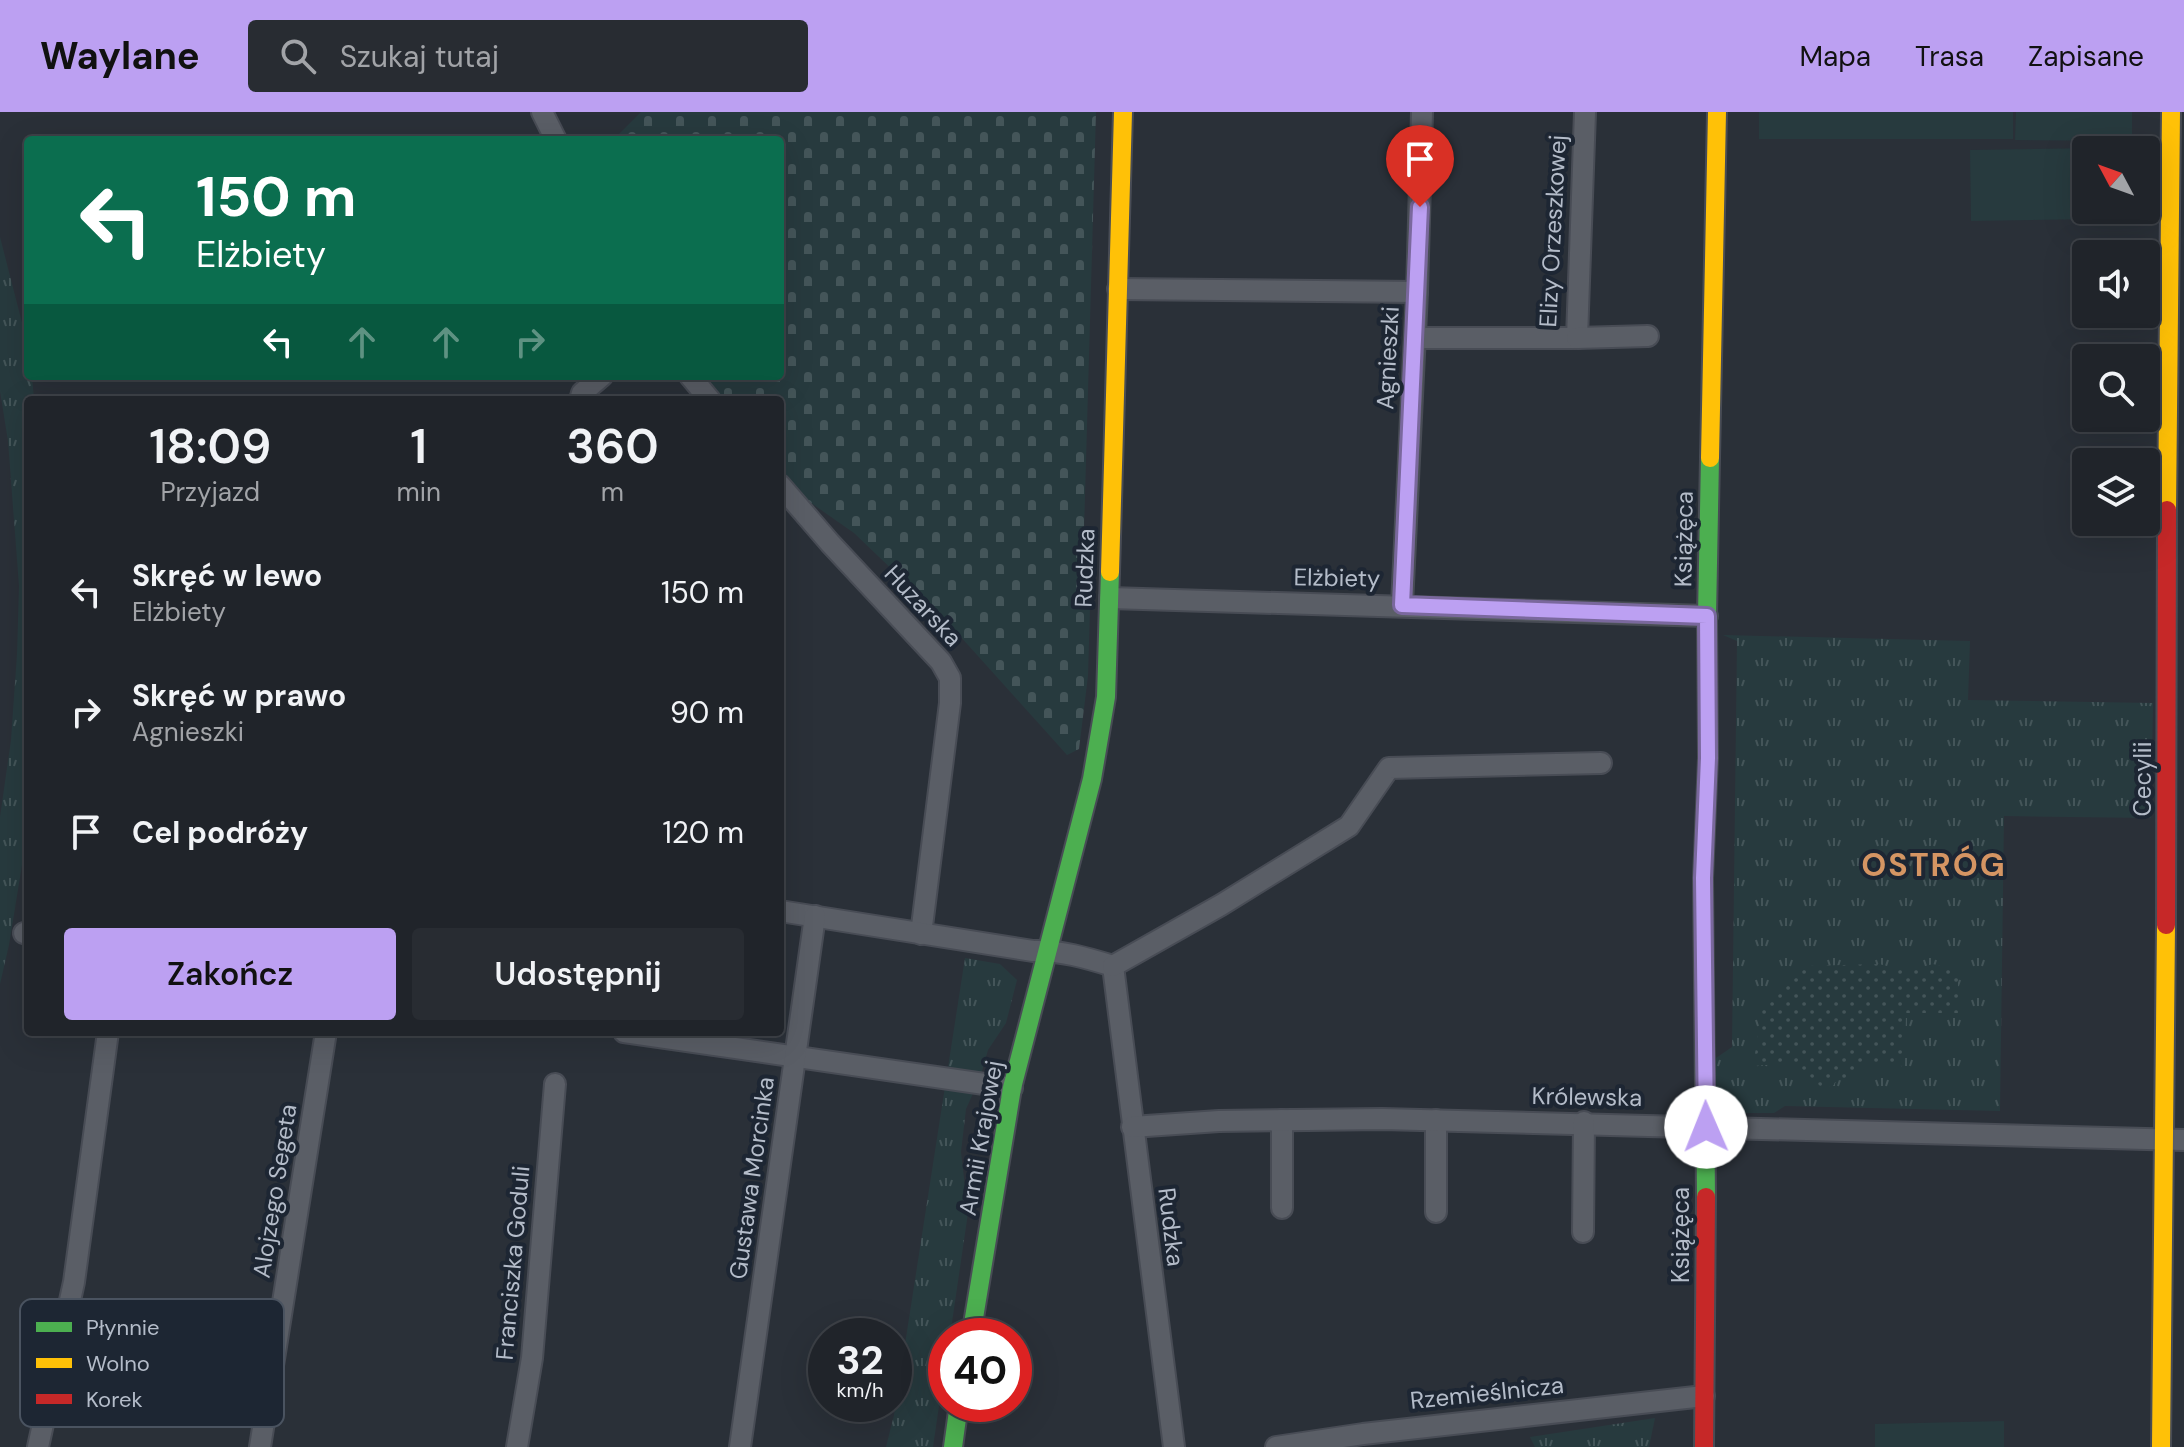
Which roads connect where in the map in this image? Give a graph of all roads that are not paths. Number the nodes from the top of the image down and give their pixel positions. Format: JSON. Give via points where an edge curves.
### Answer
{"nodes":[{"id":1,"x":542,"y":112,"type":"edge"},
{"id":2,"x":1123,"y":112,"type":"edge"},
{"id":3,"x":1422,"y":112,"type":"edge"},
{"id":4,"x":1585,"y":112,"type":"edge"},
{"id":5,"x":1717,"y":112,"type":"edge"},
{"id":6,"x":2171,"y":112,"type":"edge"},
{"id":7,"x":554,"y":136,"type":"edge"},
{"id":8,"x":1118,"y":289,"type":"junction"},
{"id":9,"x":1417,"y":292,"type":"junction"},
{"id":10,"x":2178,"y":297,"type":"edge"},
{"id":11,"x":1648,"y":336,"type":"dead end"},
{"id":12,"x":1415,"y":338,"type":"junction"},
{"id":13,"x":1577,"y":338,"type":"junction"},
{"id":14,"x":597,"y":380,"type":"edge"},
{"id":15,"x":693,"y":380,"type":"edge"},
{"id":16,"x":581,"y":396,"type":"edge"},
{"id":17,"x":707,"y":396,"type":"edge"},
{"id":18,"x":784,"y":490,"type":"edge"},
{"id":19,"x":1110,"y":598,"type":"junction"},
{"id":20,"x":1402,"y":605,"type":"junction"},
{"id":21,"x":1707,"y":616,"type":"junction"},
{"id":22,"x":2176,"y":623,"type":"edge"},
{"id":23,"x":1601,"y":763,"type":"dead end"},
{"id":24,"x":784,"y":912,"type":"edge"},
{"id":25,"x":815,"y":916,"type":"junction"},
{"id":26,"x":921,"y":934,"type":"junction"},
{"id":27,"x":1047,"y":951,"type":"junction"},
{"id":28,"x":1113,"y":966,"type":"junction"},
{"id":29,"x":107,"y":1036,"type":"edge"},
{"id":30,"x":653,"y":1036,"type":"edge"},
{"id":31,"x":325,"y":1038,"type":"dead end"},
{"id":32,"x":796,"y":1056,"type":"junction"},
{"id":33,"x":555,"y":1084,"type":"dead end"},
{"id":34,"x":1012,"y":1088,"type":"junction"},
{"id":35,"x":1282,"y":1120,"type":"junction"},
{"id":36,"x":1436,"y":1120,"type":"junction"},
{"id":37,"x":1584,"y":1122,"type":"junction"},
{"id":38,"x":1132,"y":1127,"type":"junction"},
{"id":39,"x":1706,"y":1127,"type":"junction"},
{"id":40,"x":2175,"y":1140,"type":"edge"},
{"id":41,"x":1282,"y":1208,"type":"dead end"},
{"id":42,"x":1436,"y":1212,"type":"dead end"},
{"id":43,"x":1583,"y":1232,"type":"dead end"},
{"id":44,"x":70,"y":1299,"type":"edge"},
{"id":45,"x":284,"y":1299,"type":"edge"},
{"id":46,"x":974,"y":1318,"type":"edge"},
{"id":47,"x":1704,"y":1396,"type":"junction"},
{"id":48,"x":956,"y":1422,"type":"edge"},
{"id":49,"x":42,"y":1427,"type":"edge"},
{"id":50,"x":263,"y":1427,"type":"edge"},
{"id":51,"x":1313,"y":1443,"type":"edge"},
{"id":52,"x":38,"y":1447,"type":"edge"},
{"id":53,"x":260,"y":1447,"type":"edge"},
{"id":54,"x":517,"y":1447,"type":"edge"},
{"id":55,"x":740,"y":1447,"type":"edge"},
{"id":56,"x":953,"y":1447,"type":"edge"},
{"id":57,"x":1174,"y":1447,"type":"edge"},
{"id":58,"x":1276,"y":1447,"type":"edge"},
{"id":59,"x":1704,"y":1447,"type":"edge"},
{"id":60,"x":2161,"y":1447,"type":"edge"}],
"edges":[{"from":1,"to":7,"type":"street"},
{"from":2,"to":8,"type":"street","name":"Rudzka"},
{"from":3,"to":9,"type":"street","name":"Agnieszki"},
{"from":4,"to":13,"type":"street","name":"Elizy Orzeszkowej"},
{"from":5,"to":21,"type":"street","name":"Książęca"},
{"from":6,"to":10,"type":"street","name":"Cecylii"},
{"from":8,"to":9,"type":"street"},
{"from":8,"to":19,"type":"street","name":"Rudzka"},
{"from":9,"to":12,"type":"street","name":"Agnieszki"},
{"from":10,"to":22,"type":"street","name":"Cecylii"},
{"from":11,"to":13,"type":"street"},
{"from":12,"to":13,"type":"street","name":"Elizy Orzeszkowej"},
{"from":12,"to":20,"type":"street","name":"Agnieszki"},
{"from":14,"to":16,"type":"street"},
{"from":15,"to":17,"type":"street"},
{"from":18,"to":26,"type":"street","name":"Huzarska","via":[[948,674],[950,703]]},
{"from":19,"to":20,"type":"street","name":"Elżbiety"},
{"from":19,"to":27,"type":"street","name":"Rudzka","via":[[1098,753]]},
{"from":20,"to":21,"type":"street","name":"Elżbiety"},
{"from":21,"to":39,"type":"street","name":"Książęca"},
{"from":22,"to":40,"type":"street","name":"Cecylii"},
{"from":23,"to":28,"type":"street","via":[[1389,768],[1349,826]]},
{"from":24,"to":25,"type":"street"},
{"from":25,"to":26,"type":"street"},
{"from":25,"to":32,"type":"street","name":"Gustawa Morcinka"},
{"from":26,"to":27,"type":"street"},
{"from":27,"to":28,"type":"street"},
{"from":27,"to":34,"type":"street","name":"Armii Krajowej"},
{"from":28,"to":38,"type":"street","name":"Rudzka"},
{"from":29,"to":44,"type":"street"},
{"from":30,"to":32,"type":"street"},
{"from":31,"to":45,"type":"street","name":"Alojzego Segeta"},
{"from":32,"to":34,"type":"street"},
{"from":32,"to":55,"type":"street","name":"Gustawa Morcinka"},
{"from":33,"to":54,"type":"street","name":"Franciszka Goduli","via":[[532,1358]]},
{"from":34,"to":46,"type":"street","name":"Armii Krajowej"},
{"from":35,"to":36,"type":"street","name":"Królewska"},
{"from":35,"to":38,"type":"street","name":"Królewska"},
{"from":35,"to":41,"type":"street"},
{"from":36,"to":37,"type":"street","name":"Królewska"},
{"from":36,"to":42,"type":"street"},
{"from":37,"to":39,"type":"street","name":"Królewska"},
{"from":37,"to":43,"type":"street"},
{"from":38,"to":57,"type":"street","name":"Rudzka"},
{"from":39,"to":40,"type":"street","name":"Królewska"},
{"from":39,"to":47,"type":"street","name":"Książęca"},
{"from":40,"to":60,"type":"street","name":"Cecylii"},
{"from":47,"to":51,"type":"street","name":"Rzemieślnicza"},
{"from":47,"to":59,"type":"street","name":"Książęca"},
{"from":48,"to":56,"type":"street"},
{"from":49,"to":52,"type":"street"},
{"from":50,"to":53,"type":"street","name":"Alojzego Segeta"},
{"from":51,"to":58,"type":"street","name":"Rzemieślnicza"}]}
